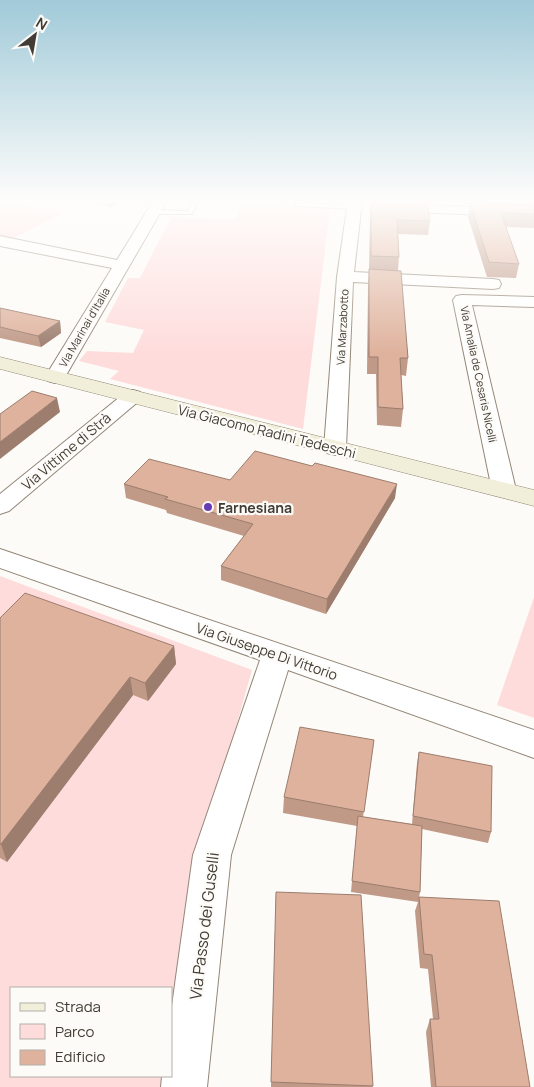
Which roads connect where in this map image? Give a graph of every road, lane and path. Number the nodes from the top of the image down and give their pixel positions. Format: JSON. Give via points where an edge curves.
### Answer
{"nodes":[{"id":1,"x":54,"y":252,"type":"edge"},
{"id":2,"x":128,"y":252,"type":"edge"},
{"id":3,"x":351,"y":252,"type":"edge"},
{"id":4,"x":120,"y":265,"type":"junction"},
{"id":5,"x":345,"y":278,"type":"junction"},
{"id":6,"x":504,"y":290,"type":"junction"},
{"id":7,"x":534,"y":302,"type":"edge"},
{"id":8,"x":0,"y":363,"type":"edge"},
{"id":9,"x":55,"y":377,"type":"junction"},
{"id":10,"x":133,"y":396,"type":"junction"},
{"id":11,"x":335,"y":448,"type":"junction"},
{"id":12,"x":504,"y":490,"type":"junction"},
{"id":13,"x":534,"y":498,"type":"edge"},
{"id":14,"x":0,"y":506,"type":"edge"},
{"id":15,"x":0,"y":558,"type":"edge"},
{"id":16,"x":277,"y":655,"type":"junction"},
{"id":17,"x":534,"y":749,"type":"edge"},
{"id":18,"x":184,"y":1087,"type":"edge"}],
"edges":[{"from":1,"to":4,"type":"street"},
{"from":2,"to":4,"type":"street","name":"Via Marinai d'Italia"},
{"from":3,"to":5,"type":"street","name":"Via Marzabotto"},
{"from":4,"to":9,"type":"street","name":"Via Marinai d'Italia"},
{"from":5,"to":6,"type":"street"},
{"from":5,"to":11,"type":"street","name":"Via Marzabotto"},
{"from":6,"to":7,"type":"street"},
{"from":6,"to":12,"type":"street","name":"Via Amalia de Cesaris Nicelli","via":[[462,300]]},
{"from":8,"to":9,"type":"main road","name":"Via Giacomo Radini Tedeschi"},
{"from":9,"to":10,"type":"main road","name":"Via Giacomo Radini Tedeschi"},
{"from":10,"to":11,"type":"main road","name":"Via Giacomo Radini Tedeschi"},
{"from":10,"to":14,"type":"street","name":"Via Vittime di Strà"},
{"from":11,"to":12,"type":"main road","name":"Via Giacomo Radini Tedeschi"},
{"from":12,"to":13,"type":"main road","name":"Via Giacomo Radini Tedeschi"},
{"from":15,"to":16,"type":"street","name":"Via Giuseppe Di Vittorio"},
{"from":16,"to":17,"type":"street","name":"Via Giuseppe Di Vittorio"},
{"from":16,"to":18,"type":"street","name":"Via Passo dei Guselli","via":[[212,855]]}]}
